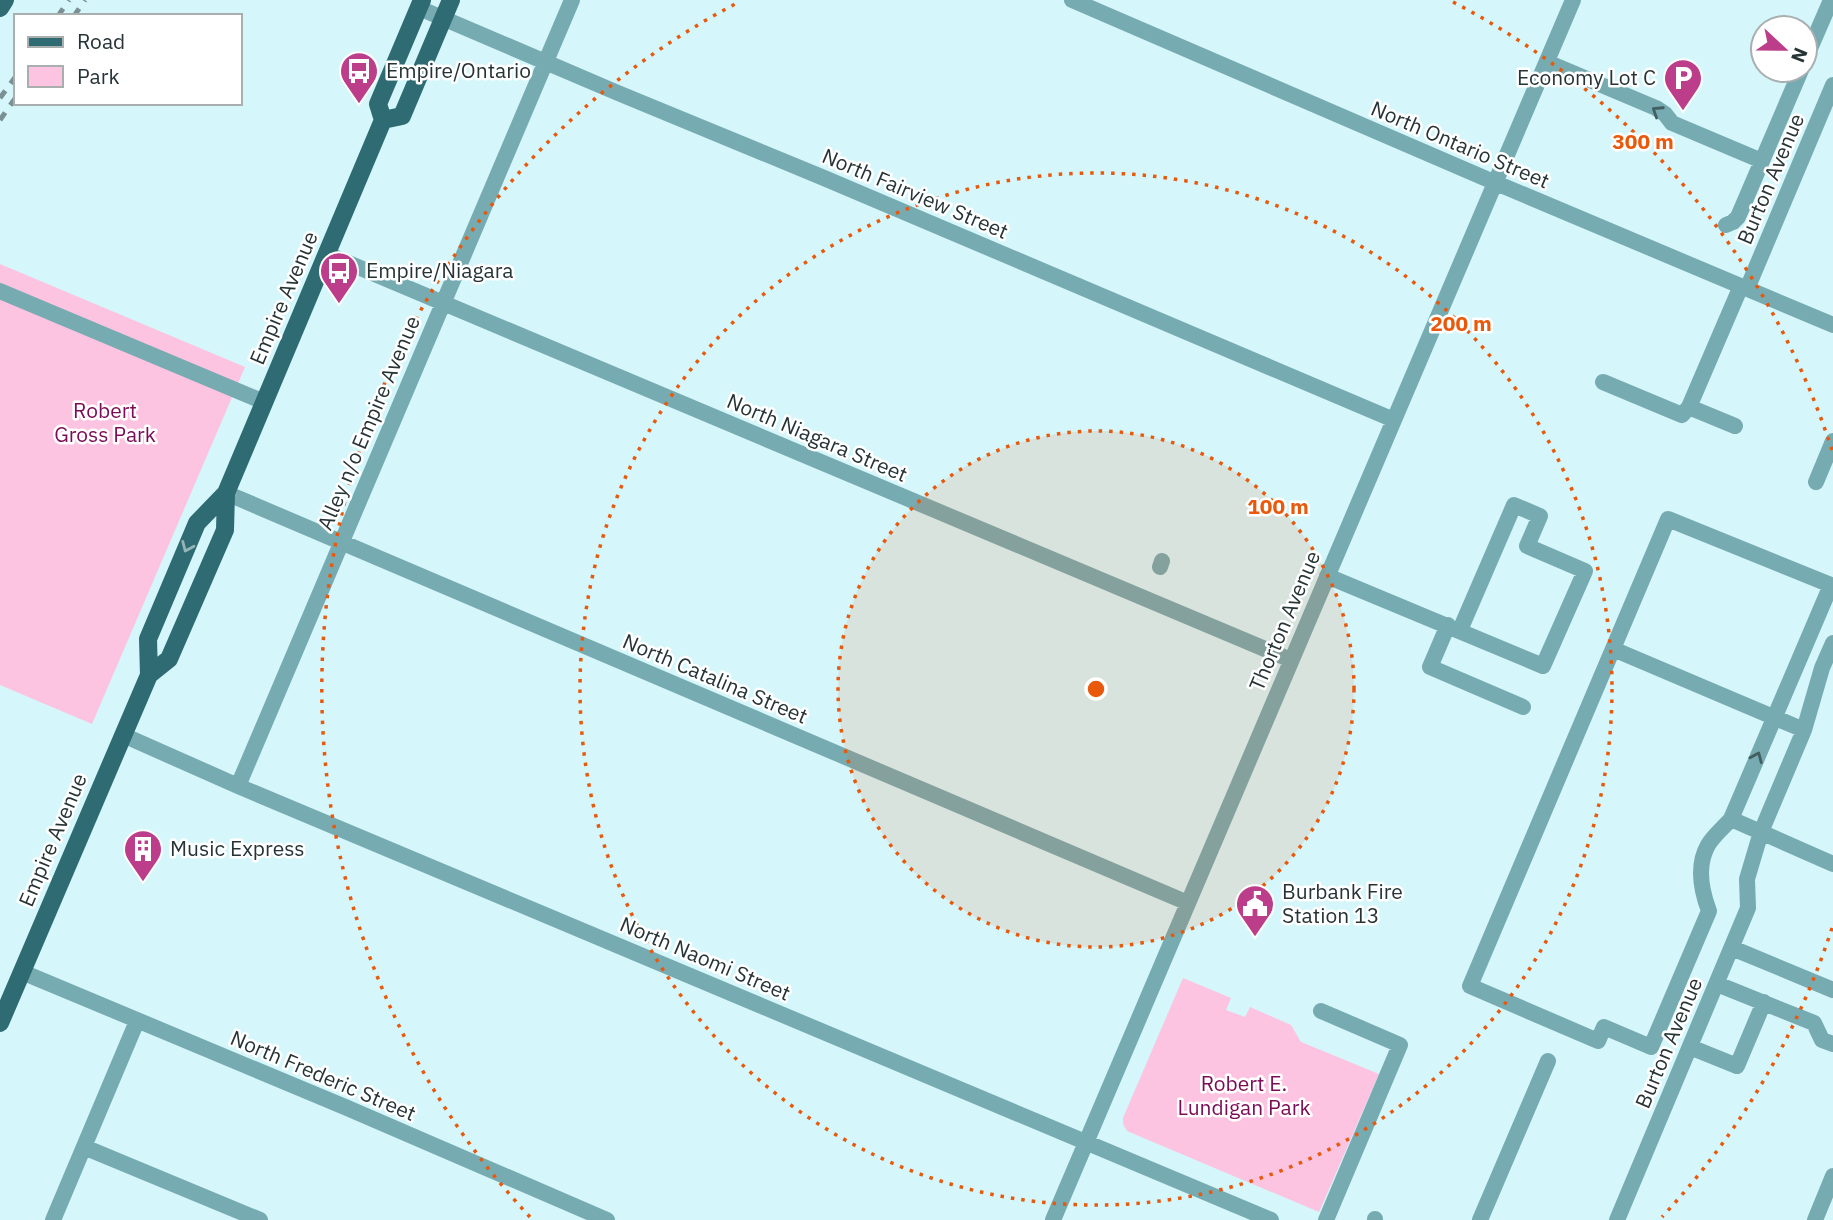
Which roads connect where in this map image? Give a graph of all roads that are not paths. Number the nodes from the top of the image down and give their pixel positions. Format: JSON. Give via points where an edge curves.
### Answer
{"nodes":[{"id":1,"x":5,"y":0,"type":"edge"},
{"id":2,"x":451,"y":0,"type":"edge"},
{"id":3,"x":572,"y":0,"type":"edge"},
{"id":4,"x":1072,"y":0,"type":"edge"},
{"id":5,"x":1573,"y":0,"type":"edge"},
{"id":6,"x":1831,"y":0,"type":"edge"},
{"id":7,"x":421,"y":4,"type":"edge"},
{"id":8,"x":0,"y":8,"type":"edge"},
{"id":9,"x":443,"y":18,"type":"junction"},
{"id":10,"x":1819,"y":28,"type":"edge"},
{"id":11,"x":547,"y":61,"type":"junction"},
{"id":12,"x":1547,"y":62,"type":"junction"},
{"id":13,"x":1795,"y":84,"type":"edge"},
{"id":14,"x":1833,"y":85,"type":"edge"},
{"id":15,"x":1827,"y":117,"type":"edge"},
{"id":16,"x":383,"y":120,"type":"junction"},
{"id":17,"x":1762,"y":161,"type":"junction"},
{"id":18,"x":1496,"y":183,"type":"junction"},
{"id":19,"x":1726,"y":225,"type":"dead end"},
{"id":20,"x":327,"y":254,"type":"junction"},
{"id":21,"x":1744,"y":288,"type":"junction"},
{"id":22,"x":0,"y":291,"type":"edge"},
{"id":23,"x":443,"y":302,"type":"junction"},
{"id":24,"x":1833,"y":325,"type":"edge"},
{"id":25,"x":1603,"y":382,"type":"dead end"},
{"id":26,"x":264,"y":402,"type":"junction"},
{"id":27,"x":1689,"y":407,"type":"junction"},
{"id":28,"x":1394,"y":420,"type":"junction"},
{"id":29,"x":1735,"y":426,"type":"dead end"},
{"id":30,"x":1833,"y":441,"type":"edge"},
{"id":31,"x":1815,"y":482,"type":"dead end"},
{"id":32,"x":226,"y":493,"type":"junction"},
{"id":33,"x":341,"y":543,"type":"junction"},
{"id":34,"x":1327,"y":576,"type":"junction"},
{"id":35,"x":1454,"y":628,"type":"junction"},
{"id":36,"x":1833,"y":643,"type":"edge"},
{"id":37,"x":1613,"y":649,"type":"junction"},
{"id":38,"x":1291,"y":660,"type":"junction"},
{"id":39,"x":1828,"y":671,"type":"edge"},
{"id":40,"x":149,"y":675,"type":"junction"},
{"id":41,"x":1523,"y":707,"type":"dead end"},
{"id":42,"x":1774,"y":717,"type":"junction"},
{"id":43,"x":1804,"y":730,"type":"junction"},
{"id":44,"x":123,"y":735,"type":"junction"},
{"id":45,"x":238,"y":786,"type":"junction"},
{"id":46,"x":1731,"y":820,"type":"junction"},
{"id":47,"x":1761,"y":832,"type":"junction"},
{"id":48,"x":1833,"y":864,"type":"edge"},
{"id":49,"x":1188,"y":903,"type":"junction"},
{"id":50,"x":1732,"y":948,"type":"junction"},
{"id":51,"x":22,"y":972,"type":"junction"},
{"id":52,"x":1717,"y":984,"type":"junction"},
{"id":53,"x":1833,"y":990,"type":"edge"},
{"id":54,"x":1764,"y":1002,"type":"junction"},
{"id":55,"x":1321,"y":1011,"type":"dead end"},
{"id":56,"x":137,"y":1021,"type":"junction"},
{"id":57,"x":0,"y":1023,"type":"edge"},
{"id":58,"x":1833,"y":1045,"type":"edge"},
{"id":59,"x":1690,"y":1047,"type":"junction"},
{"id":60,"x":1548,"y":1061,"type":"dead end"},
{"id":61,"x":1087,"y":1142,"type":"junction"},
{"id":62,"x":84,"y":1147,"type":"junction"},
{"id":63,"x":1833,"y":1177,"type":"edge"},
{"id":64,"x":1829,"y":1199,"type":"edge"},
{"id":65,"x":53,"y":1220,"type":"edge"},
{"id":66,"x":260,"y":1220,"type":"edge"},
{"id":67,"x":607,"y":1220,"type":"edge"},
{"id":68,"x":1053,"y":1220,"type":"edge"},
{"id":69,"x":1271,"y":1220,"type":"edge"},
{"id":70,"x":1326,"y":1220,"type":"edge"},
{"id":71,"x":1480,"y":1220,"type":"edge"},
{"id":72,"x":1617,"y":1220,"type":"edge"},
{"id":73,"x":1815,"y":1220,"type":"edge"}],
"edges":[{"from":1,"to":8,"type":"main road"},
{"from":2,"to":9,"type":"main road"},
{"from":3,"to":11,"type":"street","name":"Alley n/o Empire Avenue"},
{"from":4,"to":18,"type":"street","name":"North Ontario Street"},
{"from":5,"to":12,"type":"street","name":"Thorton Avenue"},
{"from":6,"to":10,"type":"street"},
{"from":7,"to":9,"type":"street","name":"North Fairview Street"},
{"from":7,"to":16,"type":"main road","name":"Empire Avenue","via":[[378,104]]},
{"from":9,"to":11,"type":"street","name":"North Fairview Street"},
{"from":9,"to":16,"type":"main road","via":[[402,116]]},
{"from":11,"to":23,"type":"street","name":"Alley n/o Empire Avenue"},
{"from":11,"to":28,"type":"street","name":"North Fairview Street"},
{"from":17,"to":12,"type":"street","one_way":true,"via":[[1672,123],[1656,108]]},
{"from":12,"to":18,"type":"street","name":"Thorton Avenue"},
{"from":13,"to":17,"type":"street"},
{"from":14,"to":15,"type":"street","name":"Burton Avenue"},
{"from":15,"to":21,"type":"street","name":"Burton Avenue"},
{"from":16,"to":20,"type":"main road","name":"Empire Avenue"},
{"from":17,"to":19,"type":"street","via":[[1738,217]]},
{"from":18,"to":21,"type":"street","name":"North Ontario Street"},
{"from":18,"to":28,"type":"street","name":"Thorton Avenue"},
{"from":20,"to":23,"type":"street","name":"North Niagara Street"},
{"from":20,"to":26,"type":"main road","name":"Empire Avenue"},
{"from":21,"to":24,"type":"street","name":"North Ontario Street"},
{"from":21,"to":27,"type":"street","name":"Burton Avenue"},
{"from":22,"to":26,"type":"street"},
{"from":23,"to":33,"type":"street","name":"Alley n/o Empire Avenue"},
{"from":23,"to":38,"type":"street","name":"North Niagara Street"},
{"from":25,"to":27,"type":"street","via":[[1682,415]]},
{"from":26,"to":32,"type":"main road","name":"Empire Avenue"},
{"from":27,"to":29,"type":"street"},
{"from":28,"to":34,"type":"street","name":"Thorton Avenue"},
{"from":30,"to":31,"type":"street"},
{"from":32,"to":33,"type":"street","name":"North Catalina Street"},
{"from":32,"to":40,"type":"main road","name":"Empire Avenue","via":[[225,530],[169,659]]},
{"from":32,"to":40,"type":"main road","name":"Empire Avenue","one_way":true,"via":[[197,523],[148,639]]},
{"from":33,"to":45,"type":"street","name":"Alley n/o Empire Avenue"},
{"from":33,"to":49,"type":"street","name":"North Catalina Street"},
{"from":34,"to":35,"type":"street"},
{"from":34,"to":38,"type":"street","name":"Thorton Avenue"},
{"from":35,"to":35,"type":"street","via":[[1544,666],[1585,570],[1527,546],[1540,516],[1514,505]]},
{"from":35,"to":41,"type":"street","via":[[1430,667]]},
{"from":36,"to":39,"type":"street","name":"Burton Avenue"},
{"from":37,"to":42,"type":"street"},
{"from":37,"to":42,"type":"street","via":[[1668,519],[1831,585]]},
{"from":37,"to":46,"type":"street","via":[[1470,986],[1598,1041],[1604,1027],[1651,1047],[1709,911],[1701,868],[1708,845]]},
{"from":38,"to":49,"type":"street","name":"Thorton Avenue"},
{"from":39,"to":43,"type":"street","name":"Burton Avenue"},
{"from":40,"to":44,"type":"main road","name":"Empire Avenue"},
{"from":42,"to":43,"type":"street"},
{"from":46,"to":42,"type":"street","one_way":true},
{"from":43,"to":47,"type":"street","name":"Burton Avenue"},
{"from":44,"to":45,"type":"street","name":"North Naomi Street"},
{"from":44,"to":51,"type":"main road","name":"Empire Avenue"},
{"from":45,"to":61,"type":"street","name":"North Naomi Street"},
{"from":46,"to":47,"type":"street"},
{"from":47,"to":48,"type":"street"},
{"from":47,"to":50,"type":"street","name":"Burton Avenue","via":[[1747,879],[1748,908]]},
{"from":49,"to":61,"type":"street","name":"Thorton Avenue"},
{"from":50,"to":52,"type":"street","name":"Burton Avenue"},
{"from":50,"to":53,"type":"street"},
{"from":51,"to":56,"type":"street","name":"North Frederic Street"},
{"from":51,"to":57,"type":"main road","name":"Empire Avenue"},
{"from":52,"to":54,"type":"street"},
{"from":52,"to":59,"type":"street","name":"Burton Avenue"},
{"from":54,"to":58,"type":"street","via":[[1814,1023],[1822,1040]]},
{"from":54,"to":59,"type":"street","via":[[1737,1066]]},
{"from":55,"to":70,"type":"street","via":[[1401,1045],[1376,1094]]},
{"from":56,"to":62,"type":"street"},
{"from":56,"to":67,"type":"street","name":"North Frederic Street"},
{"from":59,"to":72,"type":"street","name":"Burton Avenue"},
{"from":60,"to":71,"type":"street"},
{"from":61,"to":68,"type":"street","name":"Thorton Avenue"},
{"from":61,"to":69,"type":"street","name":"North Naomi Street"},
{"from":62,"to":65,"type":"street"},
{"from":62,"to":66,"type":"street"},
{"from":63,"to":64,"type":"street"},
{"from":64,"to":73,"type":"street"}]}
